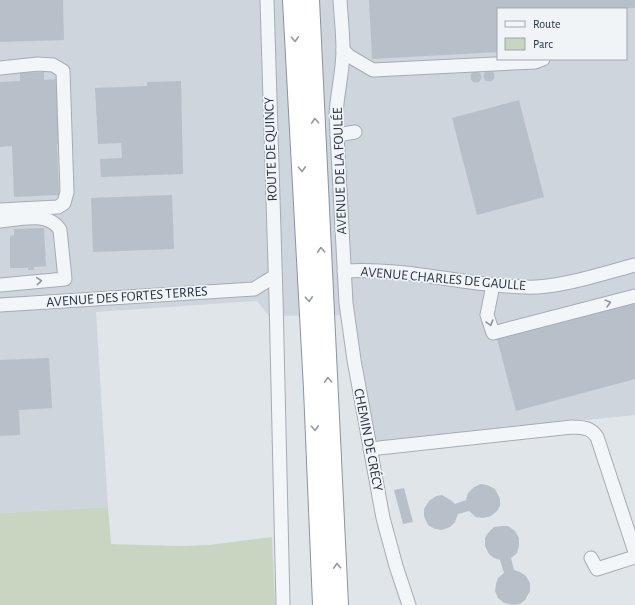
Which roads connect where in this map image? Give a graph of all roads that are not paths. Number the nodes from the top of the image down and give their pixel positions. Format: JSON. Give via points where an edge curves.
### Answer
{"nodes":[{"id":1,"x":266,"y":0,"type":"edge"},
{"id":2,"x":292,"y":0,"type":"edge"},
{"id":3,"x":309,"y":0,"type":"edge"},
{"id":4,"x":340,"y":0,"type":"edge"},
{"id":5,"x":343,"y":50,"type":"junction"},
{"id":6,"x":540,"y":60,"type":"edge"},
{"id":7,"x":0,"y":68,"type":"edge"},
{"id":8,"x":355,"y":132,"type":"dead end"},
{"id":9,"x":337,"y":135,"type":"junction"},
{"id":10,"x":0,"y":210,"type":"edge"},
{"id":11,"x":0,"y":220,"type":"edge"},
{"id":12,"x":635,"y":266,"type":"edge"},
{"id":13,"x":344,"y":271,"type":"junction"},
{"id":14,"x":275,"y":276,"type":"junction"},
{"id":15,"x":65,"y":279,"type":"junction"},
{"id":16,"x":0,"y":285,"type":"edge"},
{"id":17,"x":493,"y":285,"type":"junction"},
{"id":18,"x":254,"y":289,"type":"junction"},
{"id":19,"x":635,"y":296,"type":"edge"},
{"id":20,"x":276,"y":298,"type":"junction"},
{"id":21,"x":66,"y":301,"type":"junction"},
{"id":22,"x":0,"y":305,"type":"edge"},
{"id":23,"x":370,"y":450,"type":"junction"},
{"id":24,"x":635,"y":552,"type":"edge"},
{"id":25,"x":635,"y":557,"type":"edge"},
{"id":26,"x":591,"y":558,"type":"dead end"},
{"id":27,"x":283,"y":605,"type":"edge"},
{"id":28,"x":323,"y":605,"type":"edge"},
{"id":29,"x":338,"y":605,"type":"edge"},
{"id":30,"x":409,"y":605,"type":"edge"}],
"edges":[{"from":1,"to":14,"type":"street","name":"ROUTE DE QUINCY"},
{"from":2,"to":28,"type":"highway","one_way":true,"via":[[314,389]]},
{"from":29,"to":3,"type":"highway","one_way":true},
{"from":4,"to":5,"type":"street","name":"AVENUE DE LA FOULÉE"},
{"from":5,"to":6,"type":"street","via":[[373,70]]},
{"from":5,"to":9,"type":"street","name":"AVENUE DE LA FOULÉE","via":[[337,96]]},
{"from":7,"to":10,"type":"street","via":[[38,64],[53,65],[63,71],[67,192],[64,203],[58,207]]},
{"from":8,"to":9,"type":"street"},
{"from":9,"to":13,"type":"street","name":"AVENUE DE LA FOULÉE"},
{"from":11,"to":15,"type":"street","via":[[37,218],[56,224],[60,230]]},
{"from":12,"to":17,"type":"street","name":"AVENUE CHARLES DE GAULLE","via":[[538,287]]},
{"from":13,"to":17,"type":"street","name":"AVENUE CHARLES DE GAULLE","via":[[386,271]]},
{"from":13,"to":23,"type":"street","name":"CHEMIN DE CRÉCY","via":[[354,360]]},
{"from":14,"to":18,"type":"street","name":"AVENUE DES FORTES TERRES"},
{"from":14,"to":20,"type":"street","name":"ROUTE DE QUINCY"},
{"from":16,"to":15,"type":"street","one_way":true},
{"from":15,"to":21,"type":"street"},
{"from":17,"to":19,"type":"street","one_way":true,"via":[[488,314],[493,333]]},
{"from":18,"to":20,"type":"street","via":[[270,298]]},
{"from":18,"to":21,"type":"street","name":"AVENUE DES FORTES TERRES"},
{"from":20,"to":27,"type":"street","name":"ROUTE DE QUINCY"},
{"from":21,"to":22,"type":"street","name":"AVENUE DES FORTES TERRES"},
{"from":23,"to":24,"type":"street","via":[[572,427],[593,431]]},
{"from":23,"to":30,"type":"street","name":"CHEMIN DE CRÉCY","via":[[383,518]]},
{"from":25,"to":26,"type":"street","via":[[597,569]]}]}
